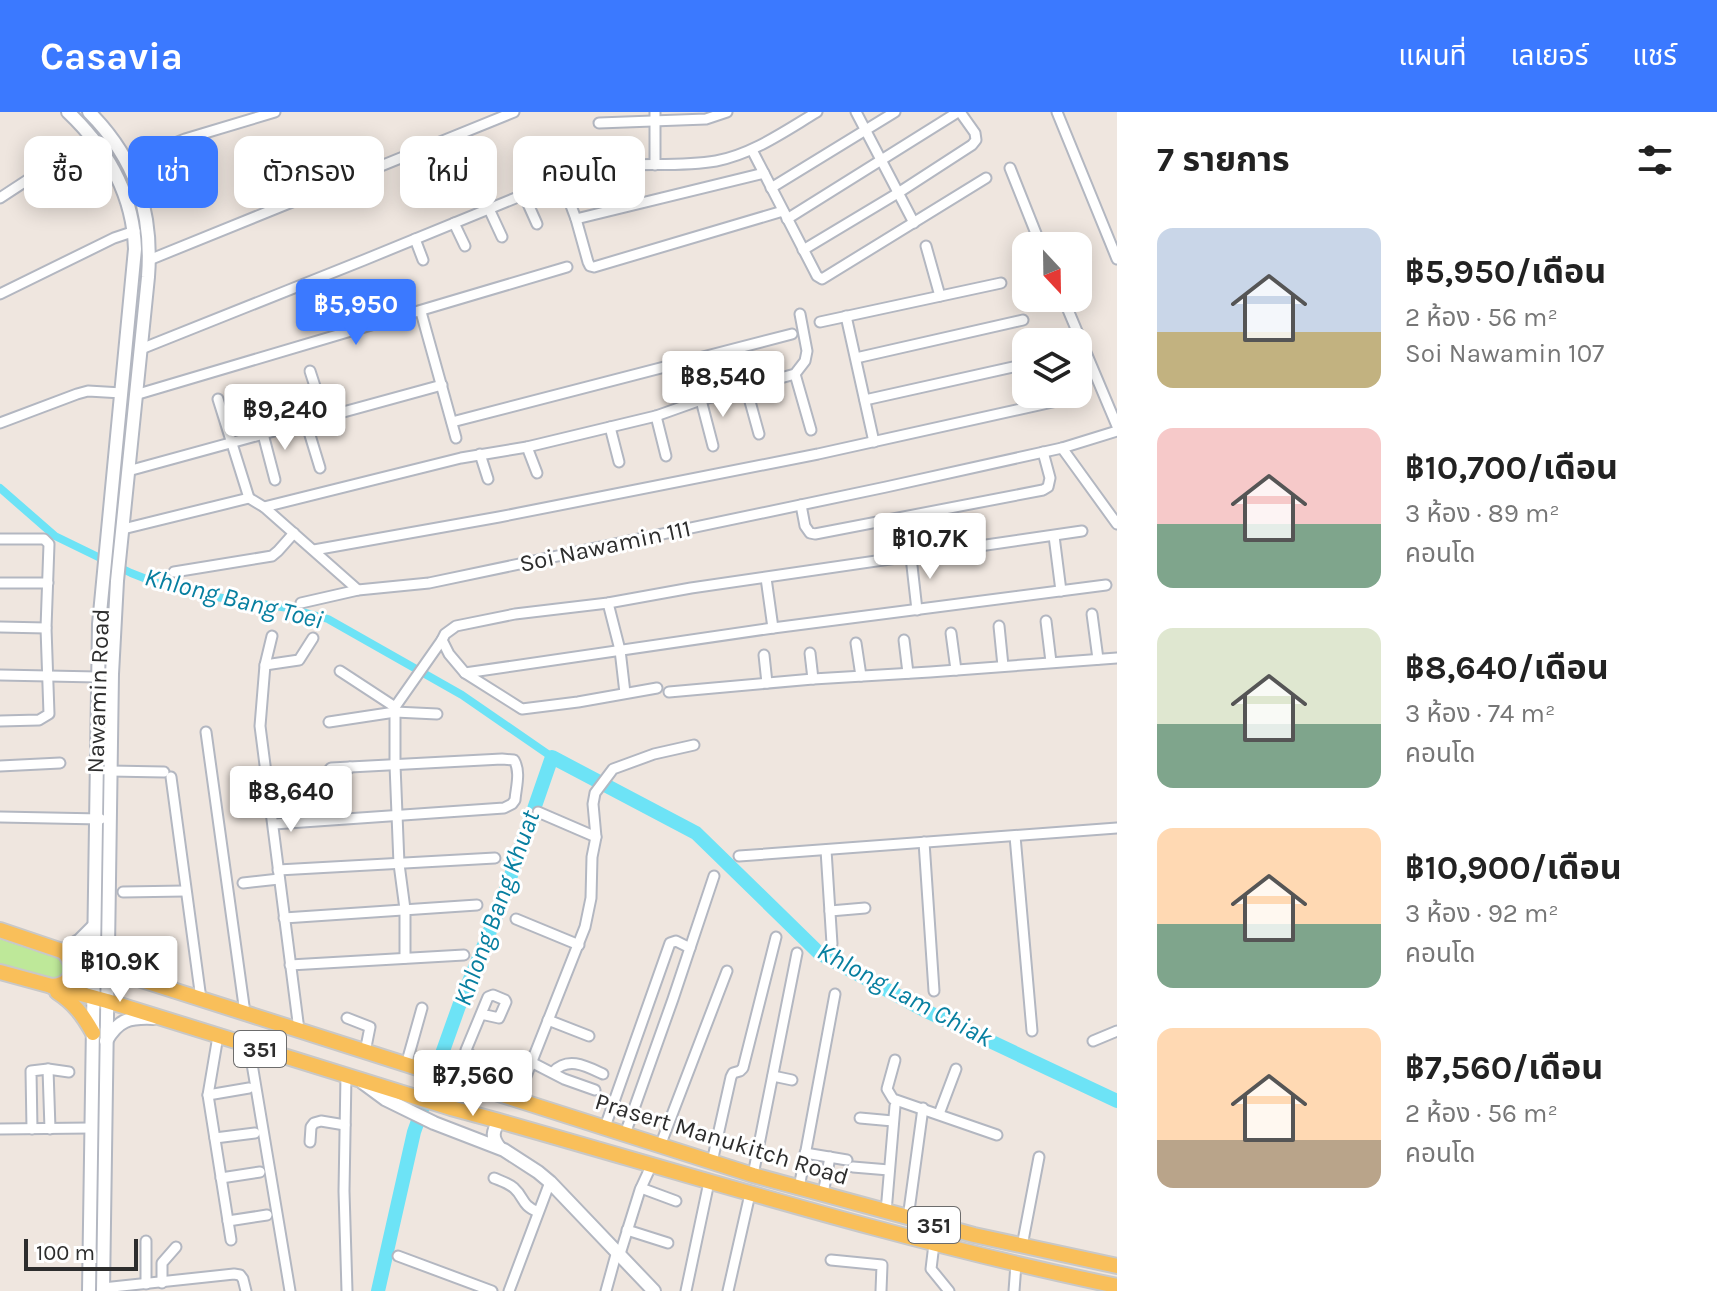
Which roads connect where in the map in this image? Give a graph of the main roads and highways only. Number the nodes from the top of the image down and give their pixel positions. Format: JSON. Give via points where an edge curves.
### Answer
{"nodes":[{"id":1,"x":68,"y":112,"type":"edge"},
{"id":2,"x":89,"y":112,"type":"edge"},
{"id":3,"x":93,"y":927,"type":"junction"},
{"id":4,"x":0,"y":930,"type":"edge"},
{"id":5,"x":62,"y":951,"type":"junction"},
{"id":6,"x":100,"y":966,"type":"junction"},
{"id":7,"x":0,"y":972,"type":"edge"},
{"id":8,"x":47,"y":985,"type":"junction"},
{"id":9,"x":101,"y":999,"type":"junction"},
{"id":10,"x":161,"y":1018,"type":"junction"},
{"id":11,"x":99,"y":1037,"type":"junction"},
{"id":12,"x":459,"y":1081,"type":"junction"},
{"id":13,"x":402,"y":1100,"type":"junction"},
{"id":14,"x":451,"y":1108,"type":"junction"},
{"id":15,"x":499,"y":1121,"type":"junction"},
{"id":16,"x":499,"y":1147,"type":"junction"},
{"id":17,"x":753,"y":1175,"type":"junction"},
{"id":18,"x":750,"y":1194,"type":"junction"},
{"id":19,"x":1117,"y":1266,"type":"edge"},
{"id":20,"x":1061,"y":1274,"type":"junction"},
{"id":21,"x":1117,"y":1286,"type":"edge"},
{"id":22,"x":103,"y":1289,"type":"edge"},
{"id":23,"x":89,"y":1291,"type":"edge"},
{"id":24,"x":654,"y":1291,"type":"edge"},
{"id":25,"x":1105,"y":1291,"type":"edge"}],
"edges":[{"from":1,"to":3,"type":"main road","name":"Nawamin Road","via":[[112,165],[135,231],[102,576]]},
{"from":2,"to":6,"type":"main road","name":"Nawamin Road","via":[[113,139],[137,185],[148,226],[149,260],[117,581]]},
{"from":3,"to":5,"type":"main road"},
{"from":3,"to":6,"type":"main road","name":"Nawamin Road"},
{"from":4,"to":5,"type":"main road","name":"Prasert Manukitch Road","number":"351"},
{"from":5,"to":6,"type":"main road","name":"Prasert Manukitch Road","number":"351"},
{"from":5,"to":8,"type":"main road","via":[[72,973],[66,982]]},
{"from":6,"to":9,"type":"main road","name":"Nawamin Road"},
{"from":6,"to":12,"type":"main road","name":"Prasert Manukitch Road","number":"351"},
{"from":7,"to":8,"type":"main road","name":"Prasert Manukitch Road","number":"351"},
{"from":8,"to":9,"type":"main road","name":"Prasert Manukitch Road","number":"351"},
{"from":8,"to":11,"type":"main road","via":[[74,1005]]},
{"from":9,"to":10,"type":"main road","name":"Prasert Manukitch Road","number":"351"},
{"from":9,"to":11,"type":"main road","name":"Nawamin Road"},
{"from":10,"to":11,"type":"main road","via":[[133,1019]]},
{"from":10,"to":13,"type":"main road","name":"Prasert Manukitch Road","number":"351","via":[[353,1077]]},
{"from":11,"to":22,"type":"main road","name":"Nawamin Road"},
{"from":11,"to":23,"type":"main road","name":"Nawamin Road","via":[[90,1128]]},
{"from":12,"to":14,"type":"main road","via":[[469,1098],[460,1108]]},
{"from":12,"to":17,"type":"main road","name":"Prasert Manukitch Road","number":"351"},
{"from":13,"to":14,"type":"main road","name":"Prasert Manukitch Road","number":"351"},
{"from":13,"to":16,"type":"main road","via":[[434,1123]]},
{"from":14,"to":15,"type":"main road","name":"Prasert Manukitch Road","number":"351"},
{"from":15,"to":16,"type":"main road","via":[[493,1135]]},
{"from":15,"to":18,"type":"main road","name":"Prasert Manukitch Road","number":"351"},
{"from":16,"to":24,"type":"main road","via":[[550,1182]]},
{"from":17,"to":18,"type":"main road"},
{"from":17,"to":19,"type":"main road","name":"Prasert Manukitch Road","number":"351","via":[[908,1218]]},
{"from":18,"to":20,"type":"main road","name":"Prasert Manukitch Road","number":"351"},
{"from":20,"to":21,"type":"main road","name":"Prasert Manukitch Road","number":"351"},
{"from":20,"to":25,"type":"main road"}]}
